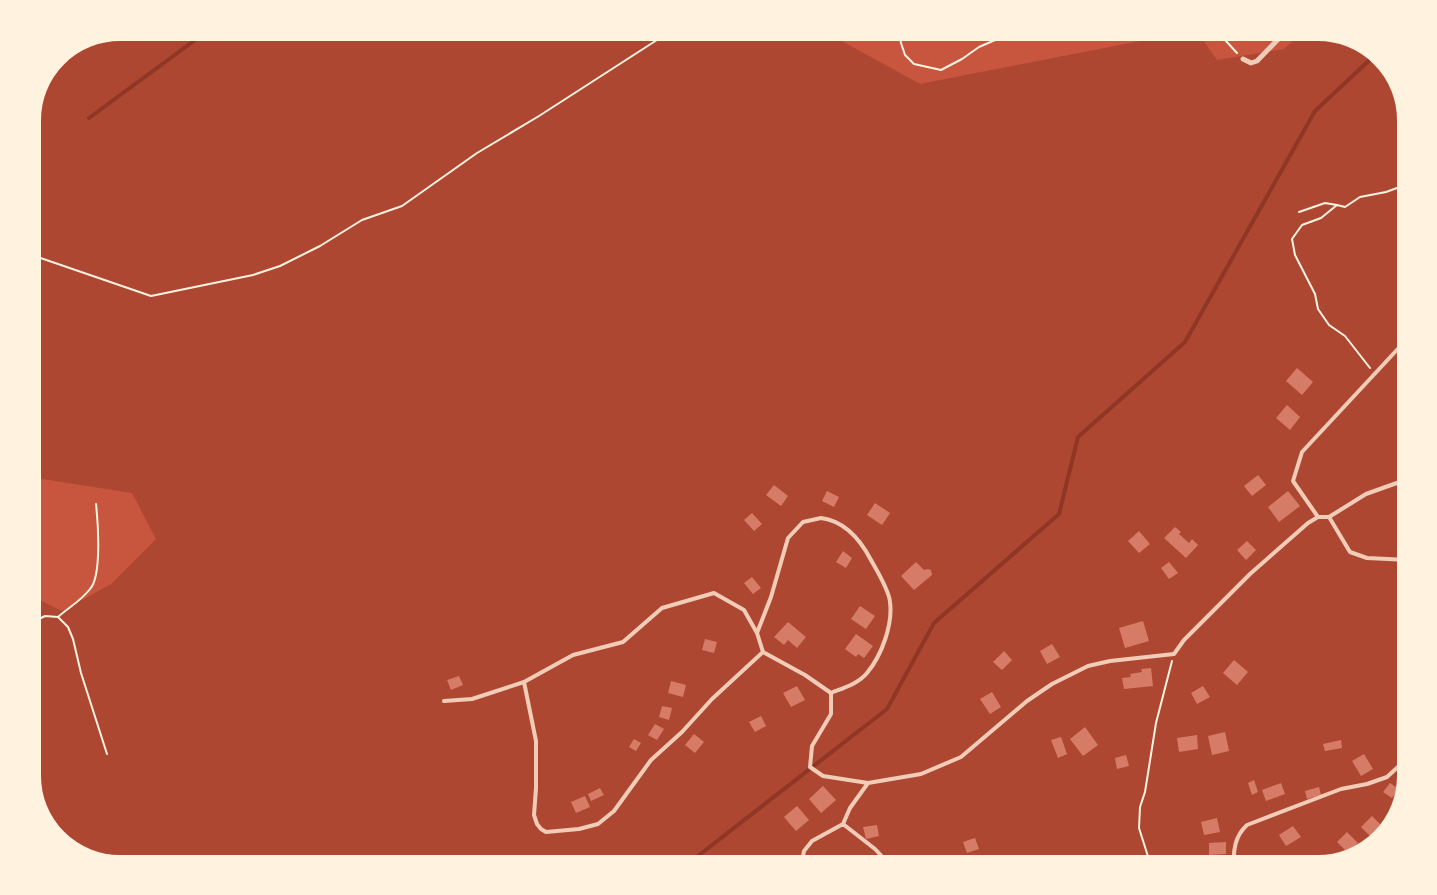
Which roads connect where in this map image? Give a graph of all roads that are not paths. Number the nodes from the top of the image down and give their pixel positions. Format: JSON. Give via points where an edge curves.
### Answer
{"nodes":[{"id":1,"x":1279,"y":38,"type":"edge"},
{"id":2,"x":1243,"y":59,"type":"road end"},
{"id":3,"x":1399,"y":348,"type":"edge"},
{"id":4,"x":1400,"y":482,"type":"edge"},
{"id":5,"x":1318,"y":517,"type":"junction"},
{"id":6,"x":1329,"y":517,"type":"junction"},
{"id":7,"x":1400,"y":560,"type":"edge"},
{"id":8,"x":757,"y":633,"type":"junction"},
{"id":9,"x":763,"y":652,"type":"junction"},
{"id":10,"x":524,"y":682,"type":"junction"},
{"id":11,"x":830,"y":693,"type":"junction"},
{"id":12,"x":444,"y":701,"type":"dead end"},
{"id":13,"x":1400,"y":766,"type":"edge"},
{"id":14,"x":868,"y":782,"type":"junction"},
{"id":15,"x":843,"y":824,"type":"junction"},
{"id":16,"x":802,"y":858,"type":"edge"},
{"id":17,"x":883,"y":858,"type":"edge"},
{"id":18,"x":1233,"y":858,"type":"edge"}],
"edges":[{"from":1,"to":2,"type":"street","via":[[1257,61],[1251,63]]},
{"from":3,"to":5,"type":"lane","via":[[1302,452],[1293,481]]},
{"from":4,"to":6,"type":"lane","via":[[1366,494]]},
{"from":5,"to":6,"type":"lane"},
{"from":5,"to":14,"type":"lane","via":[[1250,574],[1174,654],[1088,666],[1027,701],[961,757],[921,774]]},
{"from":6,"to":7,"type":"lane","via":[[1350,552],[1367,558]]},
{"from":8,"to":9,"type":"lane"},
{"from":8,"to":10,"type":"lane","via":[[744,610],[714,593],[662,608],[623,642],[573,655]]},
{"from":8,"to":11,"type":"lane","via":[[772,597],[788,538],[803,522],[821,518],[834,520],[856,536],[890,600],[890,625],[884,644],[867,673],[848,687]]},
{"from":9,"to":10,"type":"lane","via":[[651,760],[614,811],[598,824],[579,829],[546,832],[537,824],[534,815],[536,741]]},
{"from":9,"to":11,"type":"lane"},
{"from":10,"to":12,"type":"lane","via":[[472,699]]},
{"from":11,"to":14,"type":"lane","via":[[832,714],[812,746],[810,767],[823,776]]},
{"from":13,"to":18,"type":"lane","via":[[1387,777],[1341,789],[1247,825],[1237,838]]},
{"from":14,"to":15,"type":"lane"},
{"from":15,"to":16,"type":"lane","via":[[812,841]]},
{"from":15,"to":17,"type":"lane"}]}
